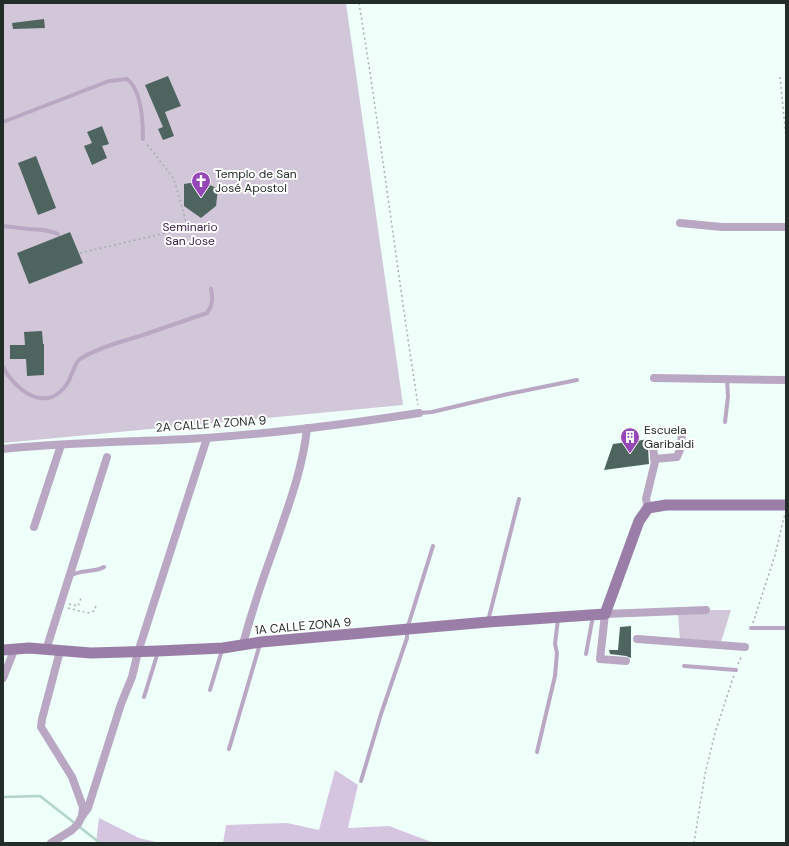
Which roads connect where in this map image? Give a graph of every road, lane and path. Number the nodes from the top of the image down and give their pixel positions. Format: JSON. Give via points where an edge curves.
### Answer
{"nodes":[{"id":1,"x":359,"y":3,"type":"edge"},
{"id":2,"x":780,"y":77,"type":"dead end"},
{"id":3,"x":3,"y":122,"type":"edge"},
{"id":4,"x":786,"y":137,"type":"edge"},
{"id":5,"x":143,"y":139,"type":"joint"},
{"id":6,"x":680,"y":223,"type":"dead end"},
{"id":7,"x":3,"y":226,"type":"edge"},
{"id":8,"x":786,"y":227,"type":"edge"},
{"id":9,"x":58,"y":234,"type":"dead end"},
{"id":10,"x":80,"y":253,"type":"dead end"},
{"id":11,"x":211,"y":289,"type":"dead end"},
{"id":12,"x":3,"y":367,"type":"edge"},
{"id":13,"x":654,"y":378,"type":"dead end"},
{"id":14,"x":727,"y":378,"type":"junction"},
{"id":15,"x":577,"y":380,"type":"dead end"},
{"id":16,"x":786,"y":380,"type":"edge"},
{"id":17,"x":419,"y":413,"type":"junction"},
{"id":18,"x":725,"y":422,"type":"dead end"},
{"id":19,"x":307,"y":428,"type":"junction"},
{"id":20,"x":682,"y":431,"type":"dead end"},
{"id":21,"x":207,"y":438,"type":"junction"},
{"id":22,"x":61,"y":445,"type":"junction"},
{"id":23,"x":653,"y":448,"type":"dead end"},
{"id":24,"x":3,"y":449,"type":"edge"},
{"id":25,"x":107,"y":457,"type":"dead end"},
{"id":26,"x":654,"y":459,"type":"junction"},
{"id":27,"x":520,"y":499,"type":"dead end"},
{"id":28,"x":786,"y":506,"type":"edge"},
{"id":29,"x":648,"y":508,"type":"junction"},
{"id":30,"x":34,"y":527,"type":"dead end"},
{"id":31,"x":433,"y":546,"type":"dead end"},
{"id":32,"x":104,"y":567,"type":"dead end"},
{"id":33,"x":70,"y":576,"type":"junction"},
{"id":34,"x":81,"y":598,"type":"dead end"},
{"id":35,"x":61,"y":604,"type":"junction"},
{"id":36,"x":96,"y":606,"type":"dead end"},
{"id":37,"x":706,"y":610,"type":"dead end"},
{"id":38,"x":605,"y":614,"type":"junction"},
{"id":39,"x":593,"y":615,"type":"junction"},
{"id":40,"x":558,"y":617,"type":"junction"},
{"id":41,"x":488,"y":622,"type":"junction"},
{"id":42,"x":751,"y":628,"type":"dead end"},
{"id":43,"x":786,"y":628,"type":"edge"},
{"id":44,"x":407,"y":629,"type":"junction"},
{"id":45,"x":637,"y":639,"type":"dead end"},
{"id":46,"x":261,"y":642,"type":"junction"},
{"id":47,"x":243,"y":644,"type":"junction"},
{"id":48,"x":745,"y":647,"type":"dead end"},
{"id":49,"x":15,"y":648,"type":"junction"},
{"id":50,"x":223,"y":648,"type":"junction"},
{"id":51,"x":3,"y":650,"type":"edge"},
{"id":52,"x":46,"y":650,"type":"junction"},
{"id":53,"x":60,"y":651,"type":"junction"},
{"id":54,"x":158,"y":651,"type":"junction"},
{"id":55,"x":138,"y":652,"type":"junction"},
{"id":56,"x":586,"y":654,"type":"dead end"},
{"id":57,"x":626,"y":661,"type":"dead end"},
{"id":58,"x":684,"y":666,"type":"dead end"},
{"id":59,"x":736,"y":670,"type":"dead end"},
{"id":60,"x":3,"y":678,"type":"edge"},
{"id":61,"x":210,"y":690,"type":"dead end"},
{"id":62,"x":144,"y":697,"type":"dead end"},
{"id":63,"x":229,"y":749,"type":"dead end"},
{"id":64,"x":537,"y":752,"type":"dead end"},
{"id":65,"x":361,"y":781,"type":"dead end"},
{"id":66,"x":82,"y":816,"type":"junction"},
{"id":67,"x":54,"y":841,"type":"edge"}],
"edges":[{"from":1,"to":17,"type":"path"},
{"from":2,"to":4,"type":"path"},
{"from":3,"to":5,"type":"lane","via":[[109,81],[127,79],[133,83],[136,91],[143,118]]},
{"from":5,"to":10,"type":"path","via":[[174,179],[186,226],[183,229]]},
{"from":6,"to":8,"type":"street"},
{"from":7,"to":9,"type":"lane","via":[[51,230]]},
{"from":11,"to":12,"type":"lane","via":[[213,298],[207,313],[107,346],[79,360],[71,378],[57,395],[37,397],[22,390]]},
{"from":13,"to":14,"type":"street"},
{"from":14,"to":16,"type":"street"},
{"from":14,"to":18,"type":"lane"},
{"from":15,"to":17,"type":"lane"},
{"from":17,"to":19,"type":"street","name":"2A CALLE A ZONA 9"},
{"from":19,"to":21,"type":"street","name":"2A CALLE A ZONA 9"},
{"from":19,"to":47,"type":"street","via":[[301,463]]},
{"from":20,"to":26,"type":"street","via":[[681,447],[677,457]]},
{"from":21,"to":22,"type":"street","name":"2A CALLE A ZONA 9"},
{"from":21,"to":55,"type":"street"},
{"from":22,"to":24,"type":"street","name":"2A CALLE A ZONA 9"},
{"from":22,"to":30,"type":"street"},
{"from":23,"to":26,"type":"street"},
{"from":25,"to":33,"type":"street"},
{"from":26,"to":29,"type":"street","via":[[646,499]]},
{"from":27,"to":41,"type":"lane"},
{"from":28,"to":29,"type":"street","via":[[666,505]]},
{"from":29,"to":38,"type":"street","via":[[639,521]]},
{"from":31,"to":44,"type":"lane"},
{"from":32,"to":33,"type":"lane"},
{"from":33,"to":35,"type":"street"},
{"from":34,"to":35,"type":"path","via":[[78,606]]},
{"from":35,"to":36,"type":"path","via":[[88,613],[94,611]]},
{"from":35,"to":52,"type":"street"},
{"from":37,"to":38,"type":"street"},
{"from":38,"to":39,"type":"street","name":"1A CALLE ZONA 9"},
{"from":38,"to":57,"type":"street","via":[[600,659]]},
{"from":39,"to":40,"type":"street","name":"1A CALLE ZONA 9"},
{"from":39,"to":56,"type":"lane"},
{"from":40,"to":41,"type":"street","name":"1A CALLE ZONA 9"},
{"from":40,"to":64,"type":"lane","via":[[555,676]]},
{"from":41,"to":44,"type":"street","name":"1A CALLE ZONA 9"},
{"from":42,"to":43,"type":"lane"},
{"from":44,"to":46,"type":"street","name":"1A CALLE ZONA 9"},
{"from":44,"to":65,"type":"lane","via":[[407,638]]},
{"from":45,"to":48,"type":"street"},
{"from":46,"to":47,"type":"street","name":"1A CALLE ZONA 9"},
{"from":46,"to":63,"type":"lane"},
{"from":47,"to":50,"type":"street","name":"1A CALLE ZONA 9"},
{"from":49,"to":51,"type":"street","name":"1A CALLE ZONA 9"},
{"from":49,"to":52,"type":"street","name":"1A CALLE ZONA 9"},
{"from":49,"to":60,"type":"street"},
{"from":50,"to":54,"type":"street","name":"1A CALLE ZONA 9"},
{"from":50,"to":61,"type":"lane"},
{"from":52,"to":53,"type":"street","name":"1A CALLE ZONA 9"},
{"from":53,"to":55,"type":"street","name":"1A CALLE ZONA 9","via":[[91,654]]},
{"from":53,"to":66,"type":"street","via":[[41,727],[72,777],[83,808]]},
{"from":54,"to":55,"type":"street","name":"1A CALLE ZONA 9"},
{"from":54,"to":62,"type":"lane"},
{"from":55,"to":66,"type":"street","via":[[88,808]]},
{"from":58,"to":59,"type":"lane"},
{"from":66,"to":67,"type":"street","via":[[72,830]]}]}
